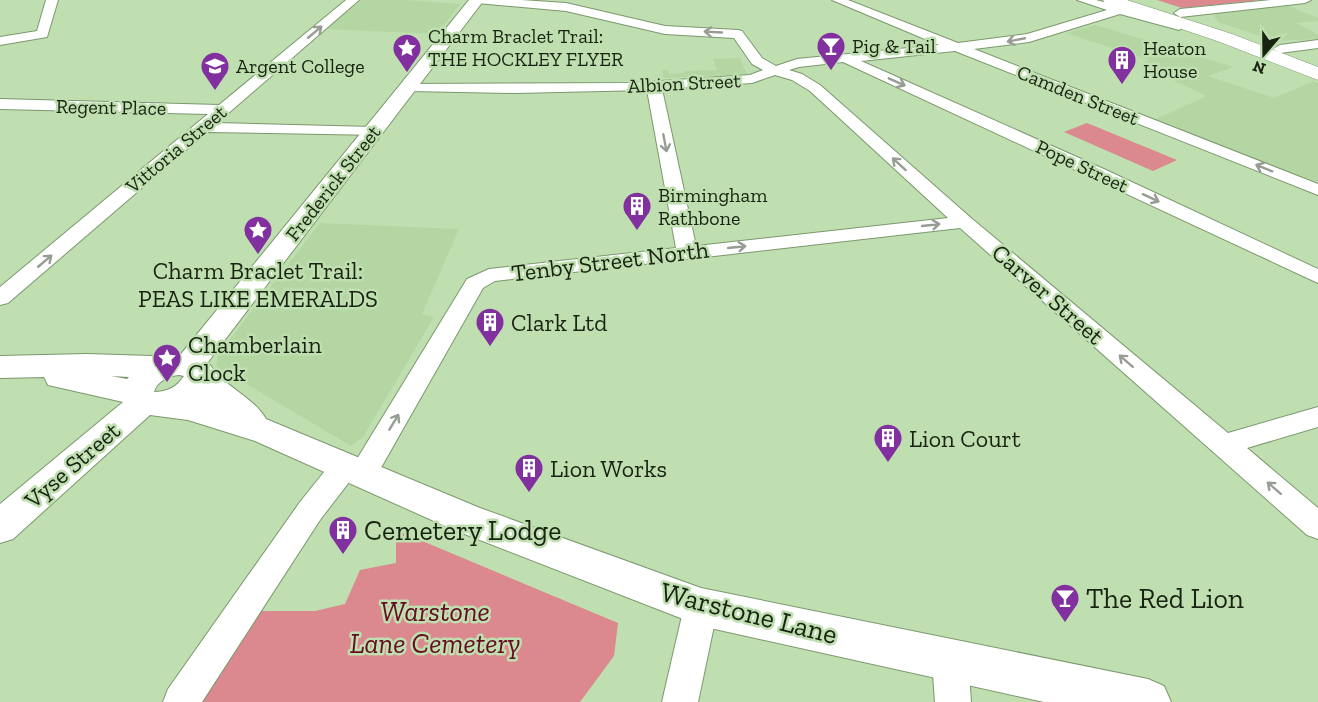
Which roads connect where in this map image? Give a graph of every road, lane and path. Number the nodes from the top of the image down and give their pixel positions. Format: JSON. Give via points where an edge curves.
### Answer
{"nodes":[{"id":1,"x":52,"y":0,"type":"edge"},
{"id":2,"x":353,"y":0,"type":"edge"},
{"id":3,"x":469,"y":0,"type":"edge"},
{"id":4,"x":477,"y":0,"type":"edge"},
{"id":5,"x":609,"y":0,"type":"edge"},
{"id":6,"x":838,"y":0,"type":"edge"},
{"id":7,"x":1083,"y":0,"type":"edge"},
{"id":8,"x":1305,"y":0,"type":"edge"},
{"id":9,"x":1124,"y":3,"type":"edge"},
{"id":10,"x":593,"y":13,"type":"junction"},
{"id":11,"x":1180,"y":13,"type":"junction"},
{"id":12,"x":0,"y":41,"type":"edge"},
{"id":13,"x":1318,"y":44,"type":"edge"},
{"id":14,"x":958,"y":47,"type":"junction"},
{"id":15,"x":1280,"y":49,"type":"junction"},
{"id":16,"x":844,"y":58,"type":"junction"},
{"id":17,"x":1318,"y":63,"type":"edge"},
{"id":18,"x":775,"y":71,"type":"junction"},
{"id":19,"x":1318,"y":74,"type":"edge"},
{"id":20,"x":654,"y":86,"type":"junction"},
{"id":21,"x":408,"y":87,"type":"junction"},
{"id":22,"x":0,"y":104,"type":"edge"},
{"id":23,"x":222,"y":110,"type":"junction"},
{"id":24,"x":202,"y":127,"type":"junction"},
{"id":25,"x":373,"y":132,"type":"junction"},
{"id":26,"x":1318,"y":190,"type":"edge"},
{"id":27,"x":964,"y":222,"type":"junction"},
{"id":28,"x":687,"y":252,"type":"junction"},
{"id":29,"x":1318,"y":277,"type":"edge"},
{"id":30,"x":0,"y":298,"type":"edge"},
{"id":31,"x":12,"y":368,"type":"edge"},
{"id":32,"x":186,"y":369,"type":"junction"},
{"id":33,"x":146,"y":400,"type":"junction"},
{"id":34,"x":1318,"y":417,"type":"edge"},
{"id":35,"x":267,"y":432,"type":"junction"},
{"id":36,"x":1223,"y":445,"type":"junction"},
{"id":37,"x":355,"y":468,"type":"junction"},
{"id":38,"x":1318,"y":526,"type":"edge"},
{"id":39,"x":0,"y":527,"type":"edge"},
{"id":40,"x":702,"y":607,"type":"junction"},
{"id":41,"x":950,"y":660,"type":"junction"},
{"id":42,"x":181,"y":702,"type":"edge"},
{"id":43,"x":680,"y":702,"type":"edge"},
{"id":44,"x":953,"y":702,"type":"edge"},
{"id":45,"x":1148,"y":702,"type":"edge"}],
"edges":[{"from":1,"to":12,"type":"street","via":[[43,34]]},
{"from":23,"to":2,"type":"street","name":"Vittoria Street","one_way":true},
{"from":3,"to":4,"type":"street"},
{"from":4,"to":10,"type":"street","via":[[553,5]]},
{"from":4,"to":21,"type":"street","name":"Frederick Street"},
{"from":5,"to":10,"type":"street"},
{"from":6,"to":14,"type":"street","name":"Camden Street"},
{"from":7,"to":9,"type":"street"},
{"from":8,"to":11,"type":"street"},
{"from":9,"to":11,"type":"main road"},
{"from":9,"to":14,"type":"street","name":"Albion Street","one_way":true,"via":[[1073,25],[1029,38]]},
{"from":9,"to":19,"type":"main road"},
{"from":18,"to":10,"type":"street","name":"Carver Street","one_way":true,"via":[[757,61],[738,34],[651,28]]},
{"from":11,"to":15,"type":"main road"},
{"from":13,"to":15,"type":"street"},
{"from":14,"to":16,"type":"street","name":"Albion Street"},
{"from":26,"to":14,"type":"street","name":"Camden Street","one_way":true},
{"from":15,"to":17,"type":"main road"},
{"from":16,"to":18,"type":"street","name":"Albion Street","via":[[797,63]]},
{"from":16,"to":29,"type":"street","name":"Pope Street","one_way":true},
{"from":18,"to":20,"type":"street","name":"Albion Street","via":[[752,79]]},
{"from":27,"to":18,"type":"street","name":"Carver Street","one_way":true,"via":[[815,88],[797,77]]},
{"from":20,"to":21,"type":"street","name":"Albion Street"},
{"from":20,"to":28,"type":"street","one_way":true},
{"from":21,"to":25,"type":"street","name":"Frederick Street"},
{"from":22,"to":23,"type":"street","name":"Regent Place"},
{"from":23,"to":24,"type":"street","name":"Vittoria Street"},
{"from":24,"to":25,"type":"street"},
{"from":30,"to":24,"type":"street","name":"Vittoria Street","one_way":true},
{"from":25,"to":32,"type":"street","name":"Frederick Street"},
{"from":28,"to":27,"type":"street","name":"Tenby Street North","one_way":true},
{"from":36,"to":27,"type":"street","name":"Carver Street","one_way":true},
{"from":37,"to":28,"type":"street","name":"Tenby Street North","one_way":true,"via":[[476,284],[489,275]]},
{"from":31,"to":32,"type":"street","name":"Warstone Lane","via":[[97,364]]},
{"from":31,"to":33,"type":"street","name":"Warstone Lane","via":[[125,390]]},
{"from":32,"to":33,"type":"street","name":"Frederick Street","via":[[188,393],[170,402]]},
{"from":32,"to":35,"type":"street","name":"Warstone Lane"},
{"from":33,"to":35,"type":"street","name":"Warstone Lane","via":[[188,408]]},
{"from":33,"to":39,"type":"street","name":"Vyse Street"},
{"from":34,"to":36,"type":"street"},
{"from":35,"to":37,"type":"street","name":"Warstone Lane"},
{"from":38,"to":36,"type":"street","name":"Carver Street","one_way":true},
{"from":37,"to":40,"type":"street","name":"Warstone Lane","via":[[467,519]]},
{"from":37,"to":42,"type":"street","name":"Tenby Street North","via":[[310,511]]},
{"from":40,"to":41,"type":"street","name":"Warstone Lane"},
{"from":40,"to":43,"type":"street"},
{"from":41,"to":44,"type":"street"},
{"from":41,"to":45,"type":"street","name":"Warstone Lane"}]}
